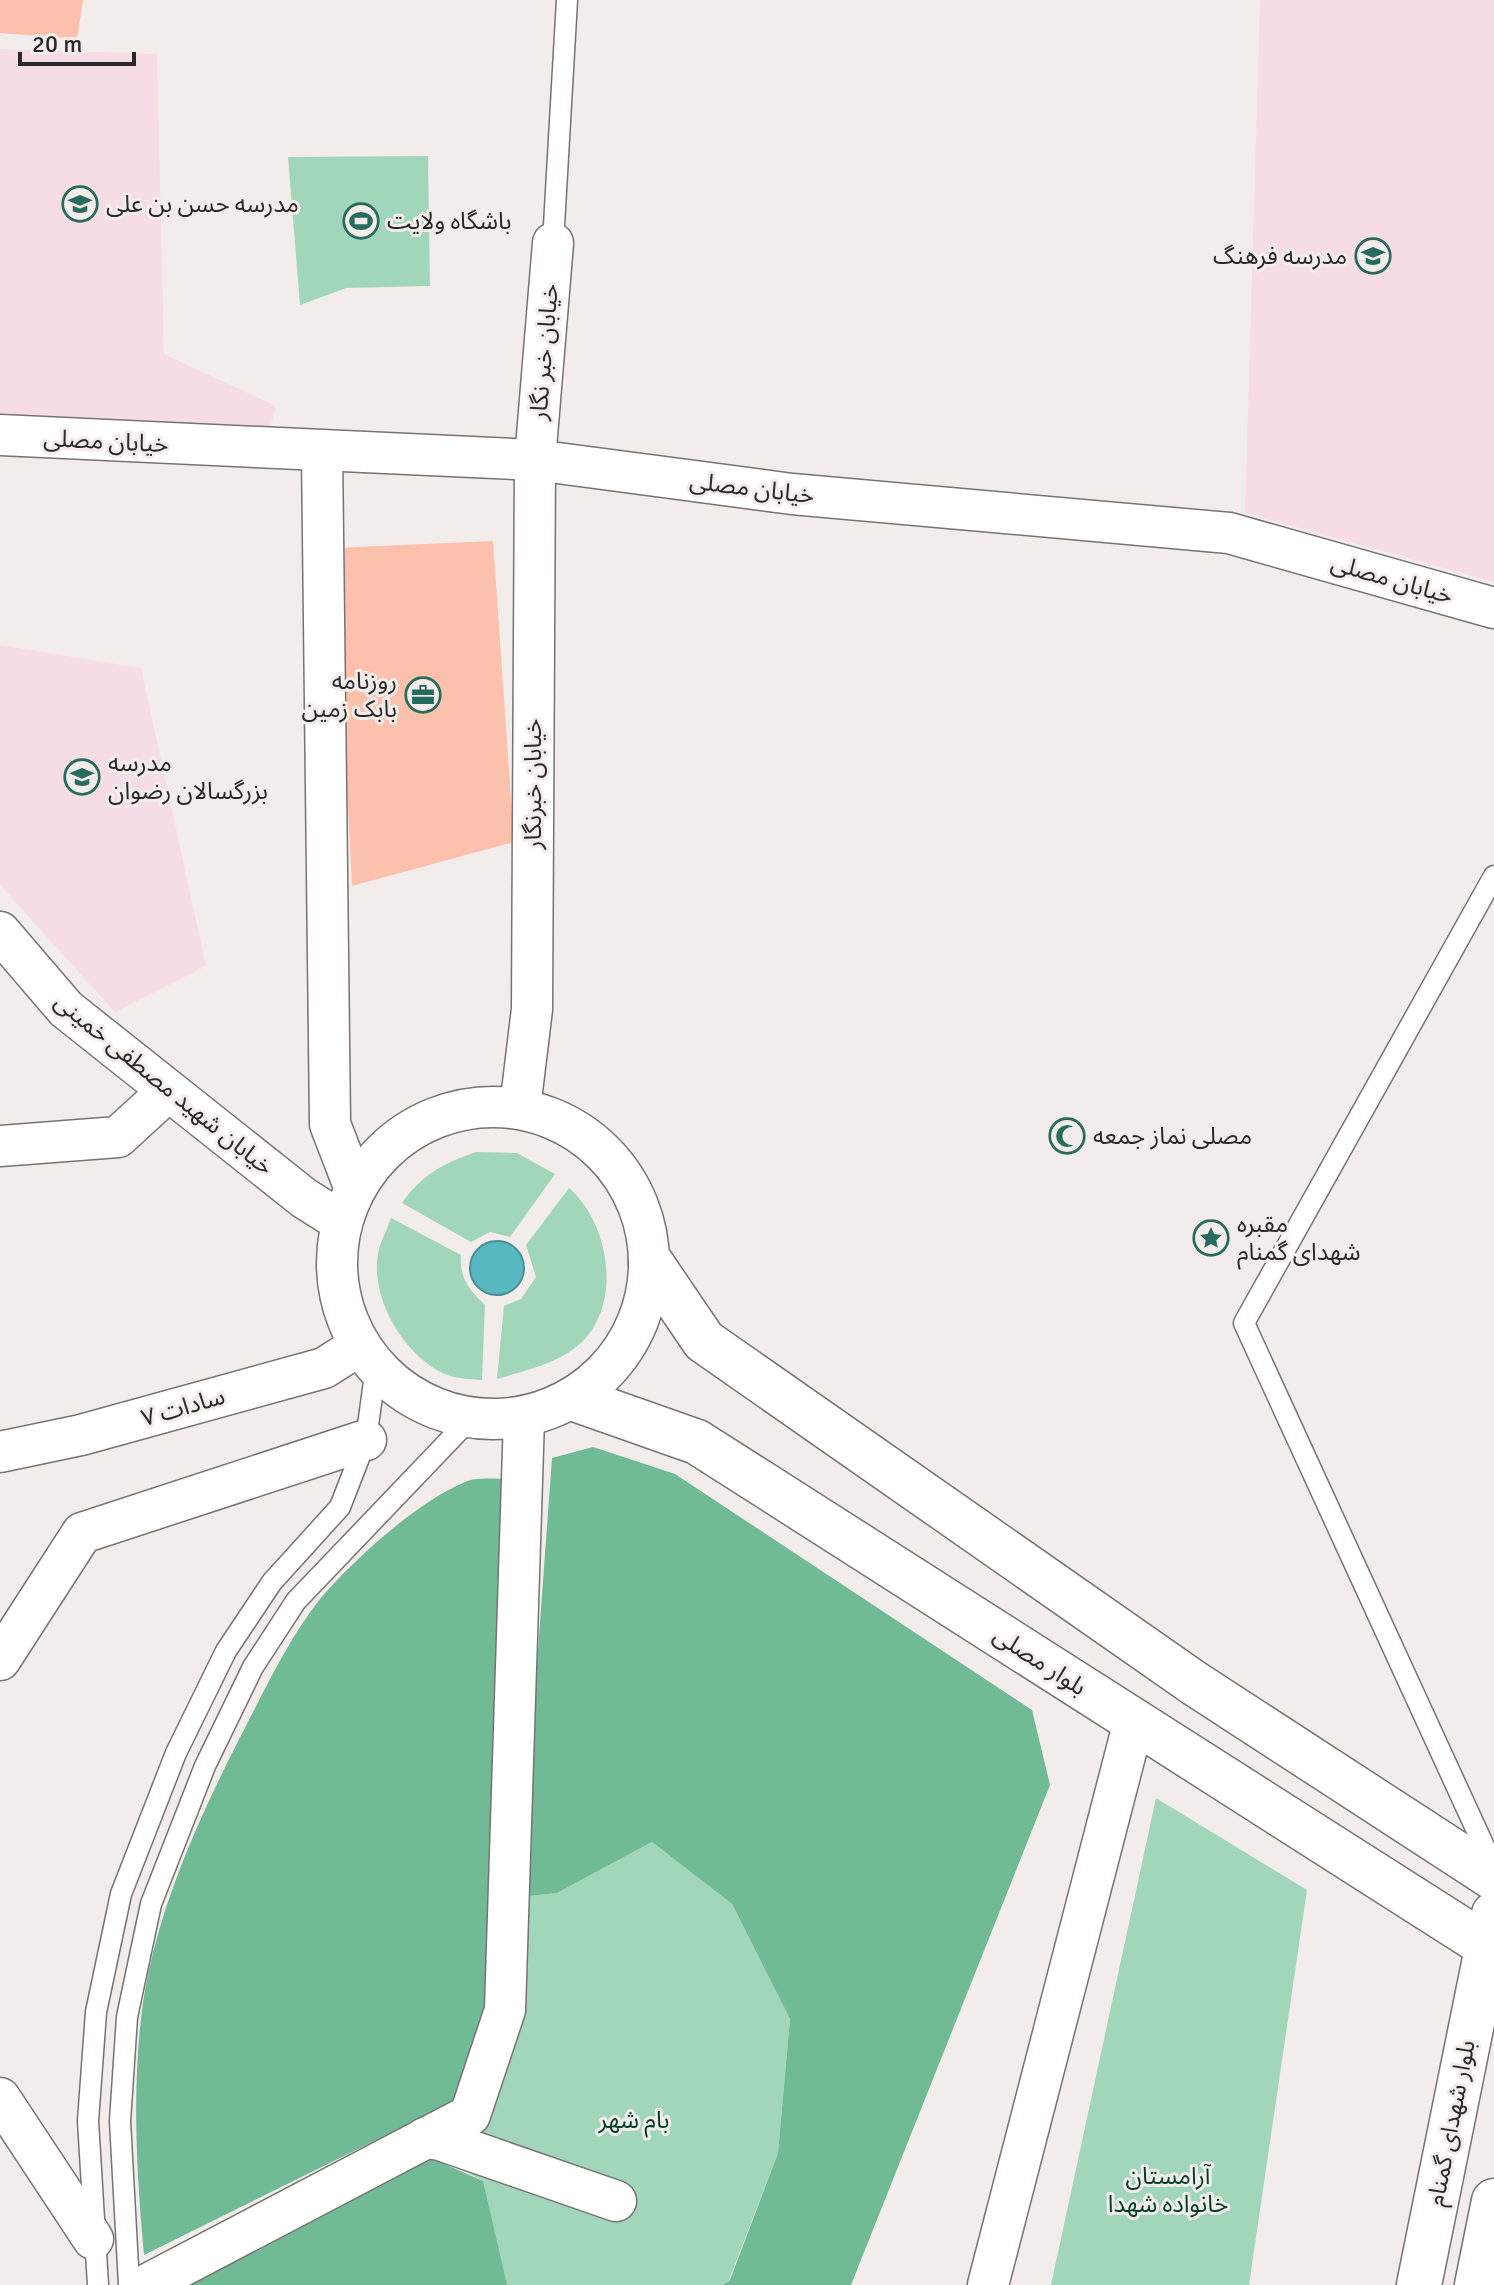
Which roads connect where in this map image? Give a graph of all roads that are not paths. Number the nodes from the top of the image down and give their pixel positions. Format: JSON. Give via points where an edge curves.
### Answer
{"nodes":[{"id":1,"x":567,"y":0,"type":"edge"},
{"id":2,"x":553,"y":243,"type":"joint"},
{"id":3,"x":0,"y":435,"type":"edge"},
{"id":4,"x":322,"y":452,"type":"junction"},
{"id":5,"x":535,"y":460,"type":"junction"},
{"id":6,"x":1494,"y":608,"type":"edge"},
{"id":7,"x":1494,"y":876,"type":"edge"},
{"id":8,"x":0,"y":932,"type":"edge"},
{"id":9,"x":167,"y":1092,"type":"junction"},
{"id":10,"x":520,"y":1108,"type":"junction"},
{"id":11,"x":0,"y":1146,"type":"edge"},
{"id":12,"x":348,"y":1206,"type":"junction"},
{"id":13,"x":651,"y":1263,"type":"junction"},
{"id":14,"x":368,"y":1356,"type":"junction"},
{"id":15,"x":575,"y":1399,"type":"junction"},
{"id":16,"x":524,"y":1418,"type":"junction"},
{"id":17,"x":470,"y":1419,"type":"junction"},
{"id":18,"x":366,"y":1440,"type":"junction"},
{"id":19,"x":0,"y":1452,"type":"edge"},
{"id":20,"x":0,"y":1660,"type":"edge"},
{"id":21,"x":1134,"y":1721,"type":"junction"},
{"id":22,"x":1494,"y":1868,"type":"edge"},
{"id":23,"x":1494,"y":1878,"type":"edge"},
{"id":24,"x":1492,"y":1936,"type":"edge"},
{"id":25,"x":0,"y":2098,"type":"edge"},
{"id":26,"x":425,"y":2138,"type":"junction"},
{"id":27,"x":616,"y":2201,"type":"dead end"},
{"id":28,"x":1494,"y":2201,"type":"edge"},
{"id":29,"x":93,"y":2239,"type":"junction"},
{"id":30,"x":98,"y":2285,"type":"edge"},
{"id":31,"x":129,"y":2285,"type":"edge"},
{"id":32,"x":146,"y":2285,"type":"edge"},
{"id":33,"x":988,"y":2285,"type":"edge"},
{"id":34,"x":1419,"y":2285,"type":"edge"},
{"id":35,"x":1477,"y":2285,"type":"edge"}],
"edges":[{"from":1,"to":2,"type":"lane"},
{"from":2,"to":5,"type":"street","name":"خیابان خبر نگار"},
{"from":3,"to":4,"type":"street","name":"خیابان مصلی"},
{"from":4,"to":5,"type":"street","name":"خیابان مصلی"},
{"from":4,"to":12,"type":"street","via":[[330,1124]]},
{"from":5,"to":6,"type":"street","name":"خیابان مصلی","via":[[792,494],[1229,533]]},
{"from":5,"to":10,"type":"street","name":"خیابان خبرنگار","via":[[532,1009]]},
{"from":7,"to":22,"type":"lane","via":[[1244,1323]]},
{"from":8,"to":9,"type":"street","name":"خیابان شهید مصطفی خمینی","via":[[66,1009]]},
{"from":9,"to":11,"type":"street","via":[[118,1137]]},
{"from":9,"to":12,"type":"street","name":"خیابان شهید مصطفی خمینی","via":[[304,1198]]},
{"from":10,"to":12,"type":"street","via":[[480,1106],[407,1131],[378,1157]]},
{"from":10,"to":13,"type":"street","via":[[572,1126],[614,1161],[641,1209]]},
{"from":12,"to":14,"type":"street","via":[[337,1254],[339,1285],[346,1316]]},
{"from":13,"to":15,"type":"street","via":[[642,1316],[622,1352]]},
{"from":13,"to":23,"type":"street","via":[[704,1341],[1194,1683]]},
{"from":14,"to":17,"type":"street","via":[[403,1392]]},
{"from":14,"to":18,"type":"lane"},
{"from":14,"to":19,"type":"street","name":"سادات ۷"},
{"from":15,"to":16,"type":"street"},
{"from":15,"to":21,"type":"street","name":"بلوار مصلی","via":[[697,1442]]},
{"from":16,"to":17,"type":"street"},
{"from":16,"to":26,"type":"street","via":[[505,2010],[470,2115]]},
{"from":17,"to":31,"type":"lane","via":[[296,1601],[253,1667],[189,1807],[151,1904],[127,2017],[120,2121]]},
{"from":18,"to":20,"type":"street","via":[[82,1533]]},
{"from":18,"to":29,"type":"lane","via":[[340,1507],[272,1582],[226,1651],[176,1753],[121,1894],[96,2012],[88,2121]]},
{"from":21,"to":24,"type":"street","name":"بلوار مصلی"},
{"from":21,"to":33,"type":"street"},
{"from":24,"to":34,"type":"street","name":"بلوار شهدای گمنام"},
{"from":25,"to":29,"type":"street"},
{"from":26,"to":27,"type":"street"},
{"from":26,"to":32,"type":"street"},
{"from":28,"to":35,"type":"street"},
{"from":29,"to":30,"type":"lane"}]}
